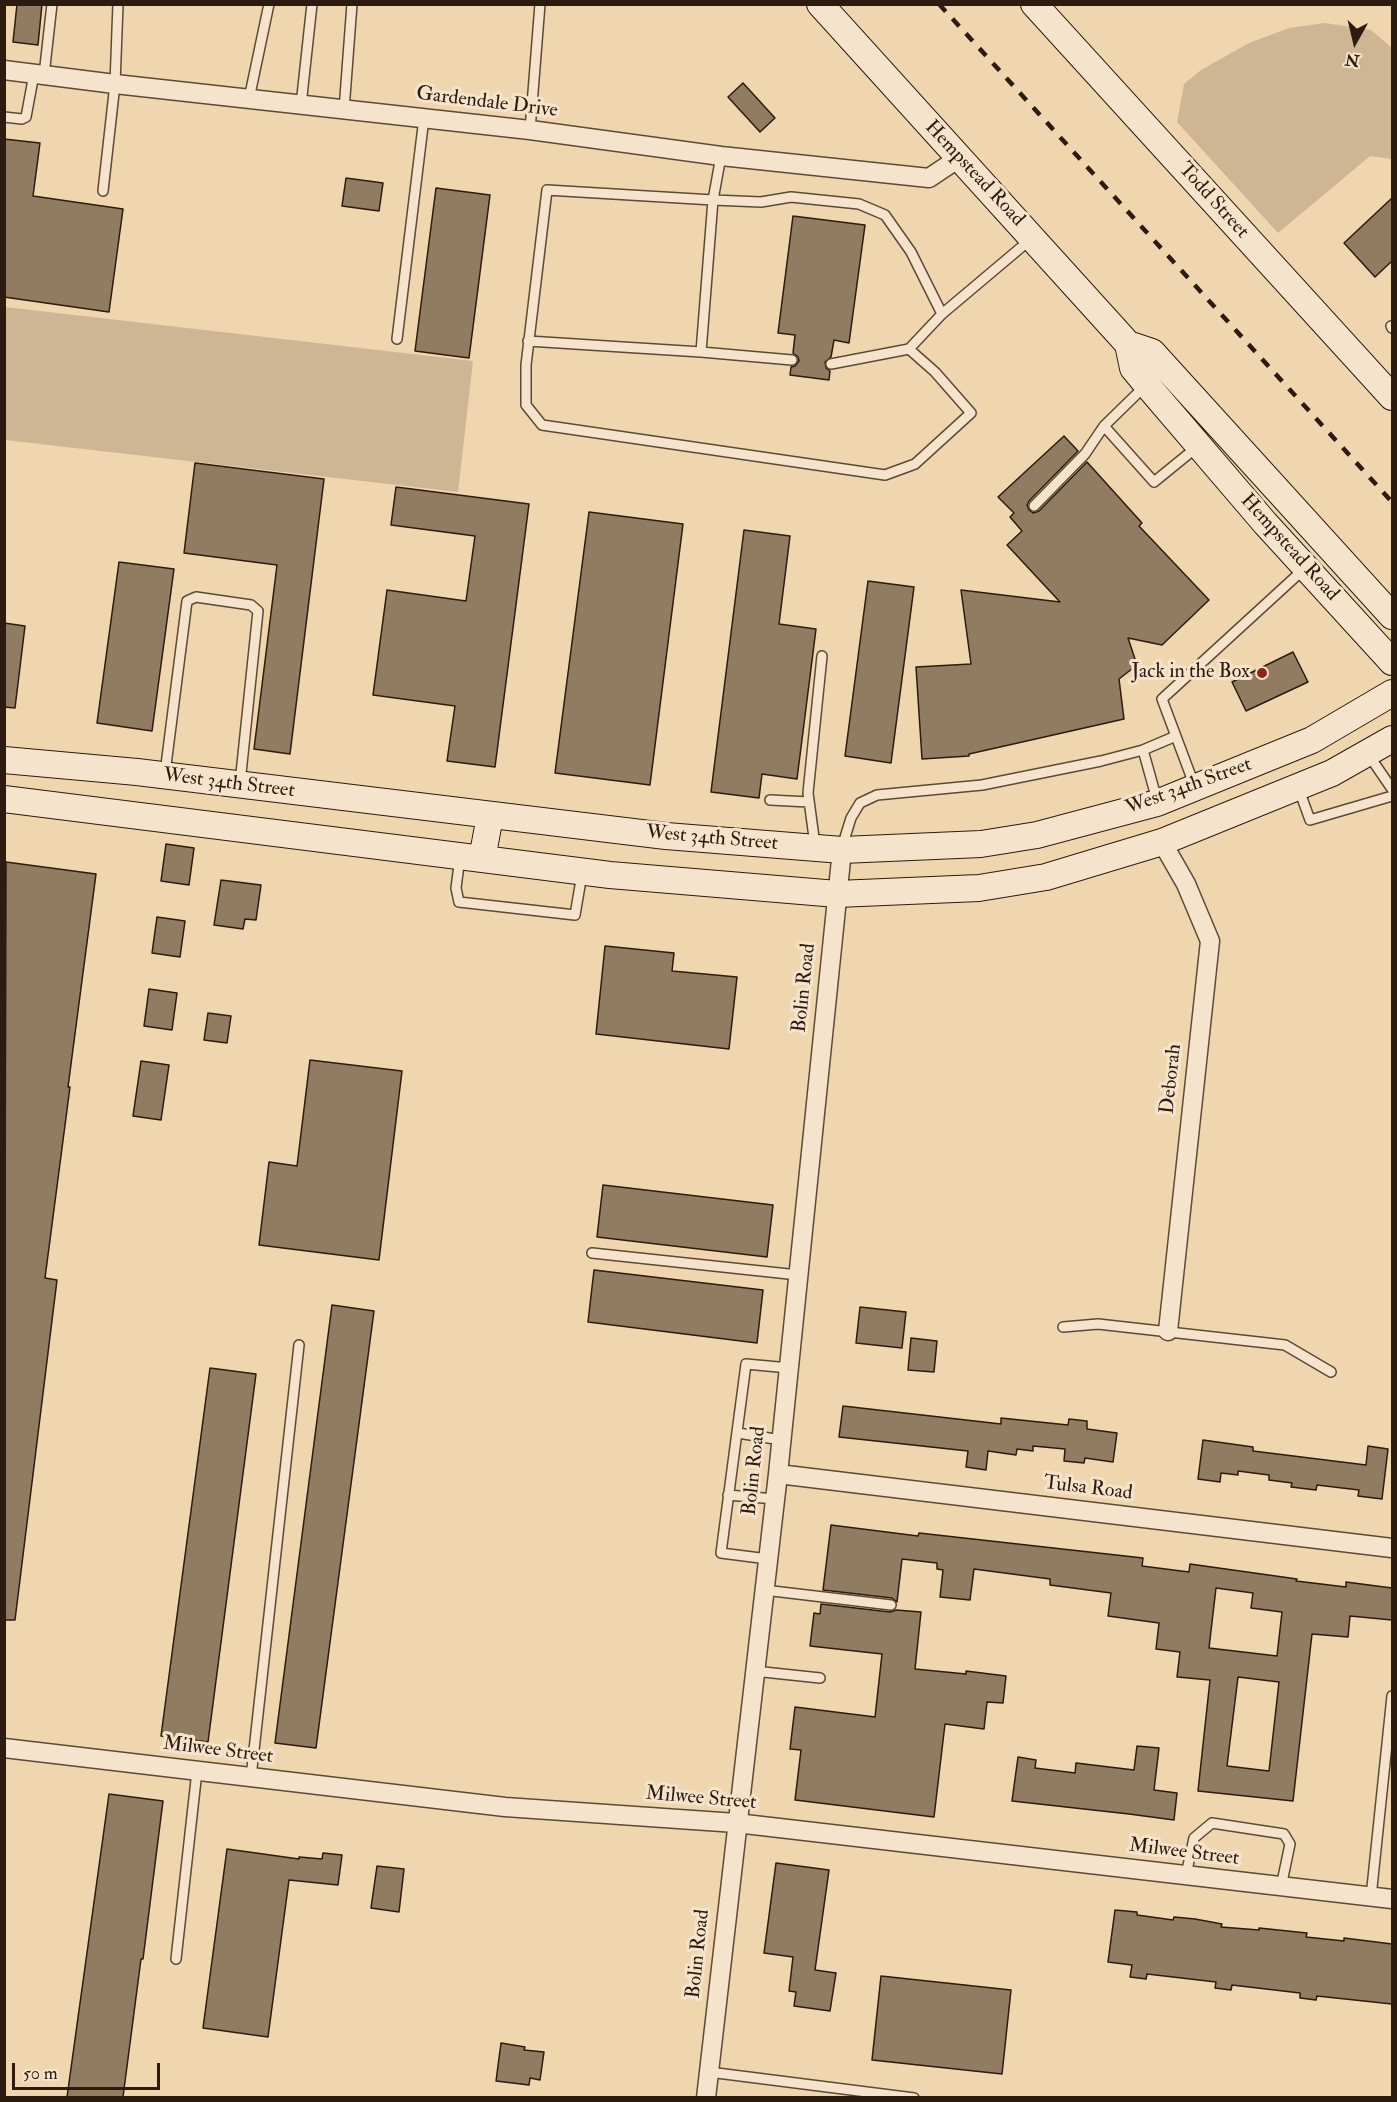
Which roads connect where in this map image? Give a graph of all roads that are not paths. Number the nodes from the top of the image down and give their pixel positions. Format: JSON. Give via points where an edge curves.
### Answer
{"nodes":[{"id":1,"x":52,"y":4,"type":"edge"},
{"id":2,"x":118,"y":4,"type":"edge"},
{"id":3,"x":268,"y":4,"type":"edge"},
{"id":4,"x":312,"y":4,"type":"edge"},
{"id":5,"x":352,"y":4,"type":"edge"},
{"id":6,"x":540,"y":4,"type":"edge"},
{"id":7,"x":820,"y":4,"type":"edge"},
{"id":8,"x":1034,"y":4,"type":"edge"},
{"id":9,"x":4,"y":70,"type":"edge"},
{"id":10,"x":39,"y":74,"type":"junction"},
{"id":11,"x":116,"y":84,"type":"junction"},
{"id":12,"x":249,"y":99,"type":"junction"},
{"id":13,"x":301,"y":105,"type":"junction"},
{"id":14,"x":344,"y":110,"type":"junction"},
{"id":15,"x":4,"y":117,"type":"edge"},
{"id":16,"x":424,"y":118,"type":"junction"},
{"id":17,"x":530,"y":130,"type":"junction"},
{"id":18,"x":721,"y":156,"type":"junction"},
{"id":19,"x":959,"y":158,"type":"junction"},
{"id":20,"x":103,"y":191,"type":"dead end"},
{"id":21,"x":713,"y":200,"type":"junction"},
{"id":22,"x":1033,"y":238,"type":"junction"},
{"id":23,"x":942,"y":314,"type":"junction"},
{"id":24,"x":397,"y":339,"type":"dead end"},
{"id":25,"x":528,"y":341,"type":"junction"},
{"id":26,"x":1128,"y":344,"type":"junction"},
{"id":27,"x":909,"y":349,"type":"junction"},
{"id":28,"x":700,"y":352,"type":"junction"},
{"id":29,"x":792,"y":360,"type":"dead end"},
{"id":30,"x":831,"y":364,"type":"dead end"},
{"id":31,"x":1147,"y":385,"type":"junction"},
{"id":32,"x":1392,"y":397,"type":"edge"},
{"id":33,"x":1104,"y":426,"type":"junction"},
{"id":34,"x":1199,"y":445,"type":"junction"},
{"id":35,"x":1034,"y":506,"type":"dead end"},
{"id":36,"x":1305,"y":567,"type":"junction"},
{"id":37,"x":1392,"y":616,"type":"edge"},
{"id":38,"x":822,"y":656,"type":"dead end"},
{"id":39,"x":1392,"y":662,"type":"edge"},
{"id":40,"x":1392,"y":693,"type":"edge"},
{"id":41,"x":1176,"y":736,"type":"junction"},
{"id":42,"x":1392,"y":739,"type":"edge"},
{"id":43,"x":1143,"y":750,"type":"junction"},
{"id":44,"x":1367,"y":753,"type":"junction"},
{"id":45,"x":4,"y":760,"type":"edge"},
{"id":46,"x":165,"y":776,"type":"junction"},
{"id":47,"x":240,"y":785,"type":"junction"},
{"id":48,"x":1195,"y":787,"type":"junction"},
{"id":49,"x":1298,"y":787,"type":"junction"},
{"id":50,"x":1392,"y":789,"type":"edge"},
{"id":51,"x":1392,"y":796,"type":"edge"},
{"id":52,"x":4,"y":800,"type":"edge"},
{"id":53,"x":770,"y":800,"type":"dead end"},
{"id":54,"x":810,"y":802,"type":"junction"},
{"id":55,"x":1158,"y":803,"type":"junction"},
{"id":56,"x":490,"y":816,"type":"junction"},
{"id":57,"x":1161,"y":842,"type":"junction"},
{"id":58,"x":815,"y":848,"type":"junction"},
{"id":59,"x":842,"y":850,"type":"junction"},
{"id":60,"x":471,"y":858,"type":"junction"},
{"id":61,"x":582,"y":871,"type":"junction"},
{"id":62,"x":837,"y":894,"type":"junction"},
{"id":63,"x":592,"y":1253,"type":"dead end"},
{"id":64,"x":798,"y":1275,"type":"junction"},
{"id":65,"x":1064,"y":1328,"type":"dead end"},
{"id":66,"x":1168,"y":1331,"type":"junction"},
{"id":67,"x":299,"y":1346,"type":"dead end"},
{"id":68,"x":789,"y":1368,"type":"junction"},
{"id":69,"x":1331,"y":1372,"type":"dead end"},
{"id":70,"x":738,"y":1433,"type":"junction"},
{"id":71,"x":781,"y":1440,"type":"junction"},
{"id":72,"x":778,"y":1474,"type":"junction"},
{"id":73,"x":728,"y":1495,"type":"junction"},
{"id":74,"x":775,"y":1499,"type":"junction"},
{"id":75,"x":1392,"y":1548,"type":"edge"},
{"id":76,"x":768,"y":1558,"type":"junction"},
{"id":77,"x":764,"y":1590,"type":"junction"},
{"id":78,"x":891,"y":1605,"type":"dead end"},
{"id":79,"x":754,"y":1671,"type":"junction"},
{"id":80,"x":820,"y":1678,"type":"dead end"},
{"id":81,"x":1392,"y":1696,"type":"edge"},
{"id":82,"x":4,"y":1748,"type":"edge"},
{"id":83,"x":197,"y":1771,"type":"junction"},
{"id":84,"x":250,"y":1777,"type":"junction"},
{"id":85,"x":736,"y":1823,"type":"junction"},
{"id":86,"x":1186,"y":1875,"type":"junction"},
{"id":87,"x":1281,"y":1887,"type":"junction"},
{"id":88,"x":1371,"y":1897,"type":"junction"},
{"id":89,"x":1392,"y":1899,"type":"edge"},
{"id":90,"x":176,"y":1959,"type":"dead end"},
{"id":91,"x":709,"y":2072,"type":"junction"},
{"id":92,"x":706,"y":2097,"type":"edge"},
{"id":93,"x":914,"y":2097,"type":"edge"}],
"edges":[{"from":1,"to":10,"type":"lane"},
{"from":2,"to":11,"type":"lane"},
{"from":3,"to":12,"type":"lane"},
{"from":4,"to":13,"type":"lane"},
{"from":5,"to":14,"type":"lane"},
{"from":6,"to":17,"type":"lane"},
{"from":7,"to":19,"type":"main road","name":"Hempstead Road"},
{"from":8,"to":32,"type":"main road","name":"Todd Street"},
{"from":9,"to":10,"type":"street","name":"Gardendale Drive"},
{"from":10,"to":11,"type":"street","name":"Gardendale Drive"},
{"from":10,"to":15,"type":"lane","via":[[26,117]]},
{"from":11,"to":12,"type":"street","name":"Gardendale Drive"},
{"from":11,"to":20,"type":"lane"},
{"from":12,"to":13,"type":"street","name":"Gardendale Drive"},
{"from":13,"to":14,"type":"street","name":"Gardendale Drive"},
{"from":14,"to":16,"type":"street","name":"Gardendale Drive"},
{"from":16,"to":17,"type":"street","name":"Gardendale Drive"},
{"from":16,"to":24,"type":"lane"},
{"from":17,"to":18,"type":"street","name":"Gardendale Drive"},
{"from":18,"to":19,"type":"street","name":"Gardendale Drive","via":[[929,178]]},
{"from":18,"to":21,"type":"lane"},
{"from":19,"to":22,"type":"main road","name":"Hempstead Road"},
{"from":21,"to":23,"type":"lane","via":[[761,202],[791,197],[859,204],[885,215],[911,252]]},
{"from":21,"to":25,"type":"lane","via":[[547,190]]},
{"from":21,"to":28,"type":"lane"},
{"from":22,"to":23,"type":"lane"},
{"from":22,"to":26,"type":"main road","name":"Hempstead Road"},
{"from":23,"to":27,"type":"lane"},
{"from":25,"to":27,"type":"lane","via":[[526,405],[542,425],[885,475],[915,464],[971,412]]},
{"from":25,"to":28,"type":"lane"},
{"from":26,"to":31,"type":"main road","name":"Hempstead Road","via":[[1133,368]]},
{"from":26,"to":37,"type":"main road","name":"Hempstead Road","via":[[1152,352]]},
{"from":27,"to":30,"type":"lane"},
{"from":28,"to":29,"type":"lane"},
{"from":31,"to":33,"type":"lane"},
{"from":31,"to":34,"type":"main road","name":"Hempstead Road"},
{"from":33,"to":34,"type":"lane","via":[[1154,482]]},
{"from":33,"to":35,"type":"lane","via":[[1085,454]]},
{"from":34,"to":36,"type":"main road","name":"Hempstead Road"},
{"from":36,"to":39,"type":"main road","name":"Hempstead Road"},
{"from":36,"to":41,"type":"lane","via":[[1162,699]]},
{"from":38,"to":54,"type":"lane"},
{"from":40,"to":48,"type":"main road","name":"West 34th Street","via":[[1312,740]]},
{"from":41,"to":43,"type":"lane"},
{"from":41,"to":48,"type":"lane"},
{"from":42,"to":44,"type":"main road","name":"West 34th Street"},
{"from":43,"to":55,"type":"lane"},
{"from":43,"to":59,"type":"lane","via":[[982,785],[876,795],[860,803],[851,818]]},
{"from":44,"to":49,"type":"main road","name":"West 34th Street"},
{"from":44,"to":50,"type":"lane"},
{"from":45,"to":46,"type":"main road","name":"West 34th Street"},
{"from":46,"to":47,"type":"main road","name":"West 34th Street"},
{"from":46,"to":47,"type":"lane","via":[[187,601],[196,597],[250,605],[258,611]]},
{"from":47,"to":56,"type":"main road","name":"West 34th Street"},
{"from":48,"to":55,"type":"main road","name":"West 34th Street"},
{"from":49,"to":51,"type":"lane","via":[[1310,820]]},
{"from":49,"to":57,"type":"main road","name":"West 34th Street"},
{"from":52,"to":60,"type":"main road","name":"West 34th Street"},
{"from":53,"to":54,"type":"lane"},
{"from":54,"to":58,"type":"lane"},
{"from":55,"to":59,"type":"main road","name":"West 34th Street","via":[[1037,835],[981,844]]},
{"from":56,"to":58,"type":"main road","name":"West 34th Street"},
{"from":56,"to":60,"type":"main road"},
{"from":57,"to":62,"type":"main road","name":"West 34th Street","via":[[1046,877],[979,888]]},
{"from":57,"to":66,"type":"street","name":"Deborah","via":[[1186,884],[1209,942]]},
{"from":58,"to":59,"type":"main road","name":"West 34th Street"},
{"from":59,"to":62,"type":"street","name":"Bolin Road"},
{"from":60,"to":61,"type":"main road","name":"West 34th Street"},
{"from":60,"to":61,"type":"lane","via":[[456,888],[459,902],[545,914],[575,915]]},
{"from":61,"to":62,"type":"main road","name":"West 34th Street"},
{"from":62,"to":64,"type":"street","name":"Bolin Road"},
{"from":63,"to":64,"type":"lane"},
{"from":64,"to":68,"type":"street","name":"Bolin Road"},
{"from":65,"to":66,"type":"lane","via":[[1098,1324]]},
{"from":66,"to":69,"type":"lane","via":[[1285,1345]]},
{"from":67,"to":84,"type":"lane"},
{"from":68,"to":70,"type":"lane","via":[[746,1364]]},
{"from":68,"to":71,"type":"street","name":"Bolin Road"},
{"from":70,"to":71,"type":"lane"},
{"from":70,"to":73,"type":"lane"},
{"from":71,"to":72,"type":"street","name":"Bolin Road"},
{"from":72,"to":74,"type":"street","name":"Bolin Road"},
{"from":72,"to":75,"type":"street","name":"Tulsa Road"},
{"from":73,"to":74,"type":"lane"},
{"from":73,"to":76,"type":"lane","via":[[721,1553]]},
{"from":74,"to":76,"type":"street","name":"Bolin Road"},
{"from":76,"to":77,"type":"street","name":"Bolin Road"},
{"from":77,"to":78,"type":"lane"},
{"from":77,"to":79,"type":"street","name":"Bolin Road"},
{"from":79,"to":80,"type":"lane"},
{"from":79,"to":85,"type":"street","name":"Bolin Road"},
{"from":81,"to":88,"type":"lane"},
{"from":82,"to":83,"type":"street","name":"Milwee Street"},
{"from":83,"to":84,"type":"street","name":"Milwee Street"},
{"from":83,"to":90,"type":"lane"},
{"from":84,"to":85,"type":"street","name":"Milwee Street","via":[[505,1807]]},
{"from":85,"to":86,"type":"street","name":"Milwee Street"},
{"from":85,"to":91,"type":"street","name":"Bolin Road"},
{"from":86,"to":87,"type":"street","name":"Milwee Street"},
{"from":86,"to":87,"type":"lane","via":[[1194,1838],[1212,1823],[1284,1834],[1290,1844]]},
{"from":87,"to":88,"type":"street","name":"Milwee Street"},
{"from":88,"to":89,"type":"street","name":"Milwee Street"},
{"from":91,"to":92,"type":"street","name":"Bolin Road"},
{"from":91,"to":93,"type":"lane"}]}
